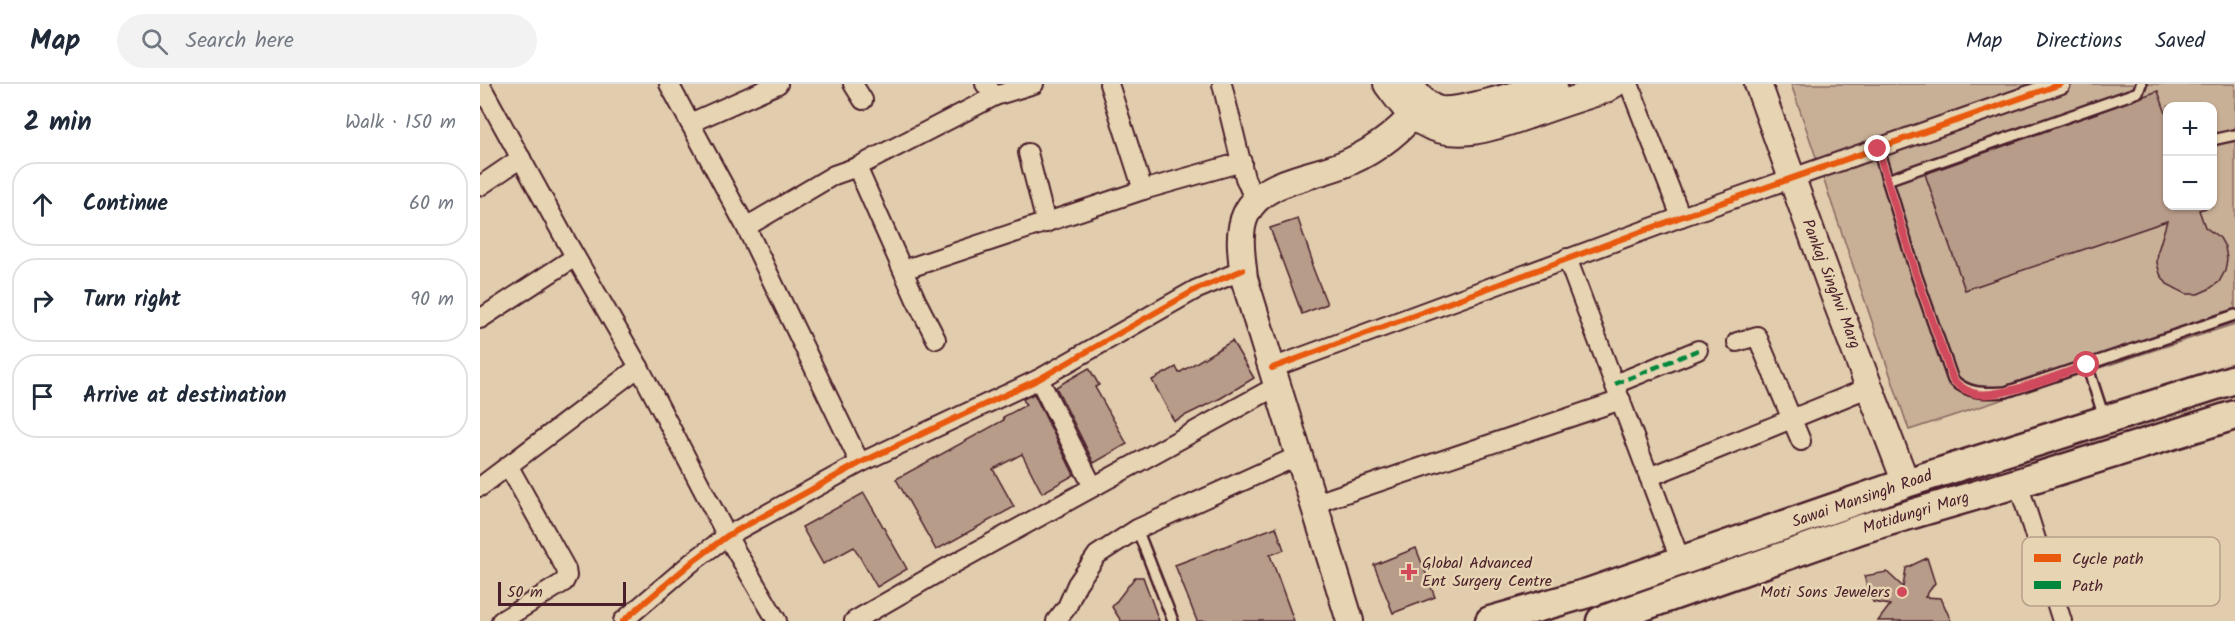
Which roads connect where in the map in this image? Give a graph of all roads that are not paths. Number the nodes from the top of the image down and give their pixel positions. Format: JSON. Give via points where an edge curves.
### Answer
{"nodes":[{"id":1,"x":480,"y":84,"type":"edge"},
{"id":2,"x":669,"y":84,"type":"edge"},
{"id":3,"x":778,"y":84,"type":"edge"},
{"id":4,"x":853,"y":84,"type":"edge"},
{"id":5,"x":1034,"y":84,"type":"edge"},
{"id":6,"x":1109,"y":84,"type":"edge"},
{"id":7,"x":1222,"y":84,"type":"edge"},
{"id":8,"x":1387,"y":84,"type":"edge"},
{"id":9,"x":1554,"y":84,"type":"edge"},
{"id":10,"x":1614,"y":84,"type":"edge"},
{"id":11,"x":1629,"y":84,"type":"edge"},
{"id":12,"x":1758,"y":84,"type":"edge"},
{"id":13,"x":2061,"y":84,"type":"edge"},
{"id":14,"x":2141,"y":84,"type":"edge"},
{"id":15,"x":990,"y":90,"type":"edge"},
{"id":16,"x":863,"y":100,"type":"dead end"},
{"id":17,"x":1415,"y":101,"type":"edge"},
{"id":18,"x":690,"y":123,"type":"junction"},
{"id":19,"x":2235,"y":135,"type":"edge"},
{"id":20,"x":2217,"y":139,"type":"edge"},
{"id":21,"x":1878,"y":149,"type":"junction"},
{"id":22,"x":1028,"y":153,"type":"dead end"},
{"id":23,"x":521,"y":158,"type":"junction"},
{"id":24,"x":1242,"y":162,"type":"junction"},
{"id":25,"x":857,"y":167,"type":"junction"},
{"id":26,"x":1792,"y":179,"type":"junction"},
{"id":27,"x":1887,"y":180,"type":"junction"},
{"id":28,"x":480,"y":186,"type":"edge"},
{"id":29,"x":1143,"y":190,"type":"junction"},
{"id":30,"x":1255,"y":201,"type":"junction"},
{"id":31,"x":1681,"y":217,"type":"junction"},
{"id":32,"x":1046,"y":223,"type":"junction"},
{"id":33,"x":746,"y":227,"type":"junction"},
{"id":34,"x":575,"y":257,"type":"junction"},
{"id":35,"x":1567,"y":258,"type":"junction"},
{"id":36,"x":903,"y":270,"type":"junction"},
{"id":37,"x":1243,"y":270,"type":"junction"},
{"id":38,"x":2235,"y":315,"type":"edge"},
{"id":39,"x":480,"y":319,"type":"edge"},
{"id":40,"x":936,"y":339,"type":"dead end"},
{"id":41,"x":1737,"y":342,"type":"dead end"},
{"id":42,"x":1698,"y":350,"type":"dead end"},
{"id":43,"x":2087,"y":365,"type":"junction"},
{"id":44,"x":639,"y":367,"type":"junction"},
{"id":45,"x":1274,"y":377,"type":"junction"},
{"id":46,"x":1039,"y":379,"type":"junction"},
{"id":47,"x":2234,"y":381,"type":"edge"},
{"id":48,"x":1870,"y":387,"type":"junction"},
{"id":49,"x":1618,"y":392,"type":"junction"},
{"id":50,"x":2235,"y":415,"type":"edge"},
{"id":51,"x":1792,"y":419,"type":"junction"},
{"id":52,"x":2105,"y":420,"type":"junction"},
{"id":53,"x":1801,"y":441,"type":"dead end"},
{"id":54,"x":1298,"y":456,"type":"junction"},
{"id":55,"x":860,"y":463,"type":"junction"},
{"id":56,"x":509,"y":467,"type":"junction"},
{"id":57,"x":1649,"y":477,"type":"junction"},
{"id":58,"x":1906,"y":483,"type":"junction"},
{"id":59,"x":2018,"y":483,"type":"junction"},
{"id":60,"x":480,"y":487,"type":"edge"},
{"id":61,"x":1093,"y":488,"type":"junction"},
{"id":62,"x":1313,"y":504,"type":"junction"},
{"id":63,"x":1137,"y":529,"type":"junction"},
{"id":64,"x":728,"y":536,"type":"junction"},
{"id":65,"x":2035,"y":537,"type":"edge"},
{"id":66,"x":1681,"y":562,"type":"junction"},
{"id":67,"x":2057,"y":606,"type":"edge"},
{"id":68,"x":501,"y":621,"type":"edge"},
{"id":69,"x":623,"y":621,"type":"edge"},
{"id":70,"x":777,"y":621,"type":"edge"},
{"id":71,"x":854,"y":621,"type":"edge"},
{"id":72,"x":1056,"y":621,"type":"edge"},
{"id":73,"x":1173,"y":621,"type":"edge"},
{"id":74,"x":1350,"y":621,"type":"edge"},
{"id":75,"x":1490,"y":621,"type":"edge"},
{"id":76,"x":1601,"y":621,"type":"edge"},
{"id":77,"x":2062,"y":621,"type":"edge"}],
"edges":[{"from":1,"to":23,"type":"street"},
{"from":2,"to":18,"type":"street"},
{"from":3,"to":18,"type":"street"},
{"from":4,"to":16,"type":"street"},
{"from":5,"to":15,"type":"street"},
{"from":6,"to":29,"type":"street"},
{"from":7,"to":24,"type":"street"},
{"from":8,"to":17,"type":"street"},
{"from":9,"to":17,"type":"street","via":[[1462,108],[1440,110]]},
{"from":10,"to":17,"type":"street","via":[[1488,128],[1467,131],[1443,130],[1422,122]]},
{"from":11,"to":31,"type":"street"},
{"from":12,"to":26,"type":"street","name":"Pankaj Singhvi Marg"},
{"from":13,"to":21,"type":"street"},
{"from":14,"to":27,"type":"lane","via":[[2138,92]]},
{"from":15,"to":25,"type":"street"},
{"from":17,"to":30,"type":"street","via":[[1403,128],[1373,150],[1347,163],[1265,190]]},
{"from":18,"to":33,"type":"street"},
{"from":19,"to":20,"type":"lane"},
{"from":21,"to":26,"type":"street"},
{"from":21,"to":27,"type":"lane"},
{"from":22,"to":32,"type":"street"},
{"from":23,"to":28,"type":"street"},
{"from":23,"to":34,"type":"street"},
{"from":24,"to":29,"type":"street"},
{"from":24,"to":30,"type":"street"},
{"from":25,"to":33,"type":"street","via":[[834,175]]},
{"from":25,"to":36,"type":"street"},
{"from":26,"to":31,"type":"street"},
{"from":26,"to":48,"type":"street","name":"Pankaj Singhvi Marg"},
{"from":27,"to":43,"type":"lane","via":[[1953,380],[1978,394],[2006,392]]},
{"from":29,"to":32,"type":"street"},
{"from":30,"to":37,"type":"street","via":[[1240,235]]},
{"from":31,"to":35,"type":"street"},
{"from":32,"to":36,"type":"street"},
{"from":33,"to":55,"type":"street"},
{"from":34,"to":39,"type":"street"},
{"from":34,"to":44,"type":"street"},
{"from":35,"to":45,"type":"street"},
{"from":35,"to":49,"type":"street"},
{"from":36,"to":40,"type":"street"},
{"from":37,"to":45,"type":"street"},
{"from":37,"to":46,"type":"street","via":[[1195,290]]},
{"from":38,"to":43,"type":"lane"},
{"from":41,"to":51,"type":"street","via":[[1757,336]]},
{"from":42,"to":49,"type":"street"},
{"from":43,"to":52,"type":"lane"},
{"from":44,"to":56,"type":"street"},
{"from":44,"to":64,"type":"street"},
{"from":45,"to":54,"type":"street"},
{"from":45,"to":61,"type":"street"},
{"from":46,"to":55,"type":"street"},
{"from":46,"to":61,"type":"street"},
{"from":47,"to":52,"type":"main road","name":"Sawai Mansingh Road"},
{"from":48,"to":51,"type":"street"},
{"from":48,"to":58,"type":"street","name":"Pankaj Singhvi Marg"},
{"from":49,"to":57,"type":"street"},
{"from":49,"to":62,"type":"street"},
{"from":50,"to":59,"type":"main road","name":"Motidungri Marg"},
{"from":51,"to":53,"type":"street"},
{"from":51,"to":57,"type":"street"},
{"from":52,"to":58,"type":"main road","name":"Sawai Mansingh Road"},
{"from":54,"to":62,"type":"street"},
{"from":54,"to":63,"type":"street"},
{"from":55,"to":64,"type":"street"},
{"from":56,"to":60,"type":"street"},
{"from":56,"to":68,"type":"street","via":[[567,576],[564,582]]},
{"from":57,"to":66,"type":"street"},
{"from":58,"to":66,"type":"main road","name":"Sawai Mansingh Road"},
{"from":59,"to":65,"type":"street"},
{"from":59,"to":76,"type":"main road","name":"Motidungri Marg","via":[[1861,529]]},
{"from":61,"to":71,"type":"street"},
{"from":62,"to":74,"type":"street"},
{"from":63,"to":72,"type":"street","via":[[1097,555]]},
{"from":63,"to":73,"type":"lane"},
{"from":64,"to":69,"type":"street"},
{"from":64,"to":70,"type":"street"},
{"from":66,"to":75,"type":"main road","name":"Sawai Mansingh Road","via":[[1588,594]]},
{"from":67,"to":77,"type":"street"}]}
